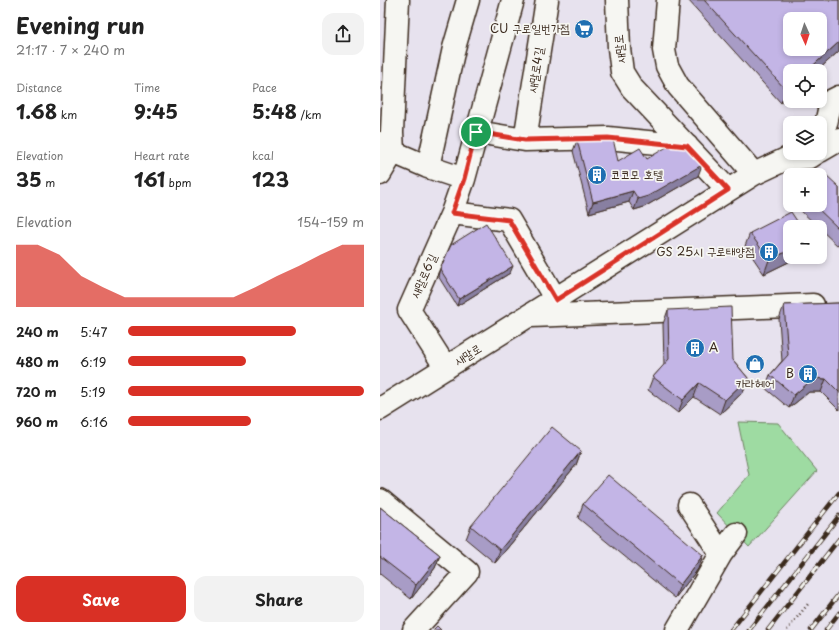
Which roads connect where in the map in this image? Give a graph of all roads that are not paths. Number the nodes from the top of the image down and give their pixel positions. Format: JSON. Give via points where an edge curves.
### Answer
{"nodes":[{"id":1,"x":398,"y":0,"type":"edge"},
{"id":2,"x":468,"y":0,"type":"edge"},
{"id":3,"x":512,"y":0,"type":"edge"},
{"id":4,"x":547,"y":0,"type":"edge"},
{"id":5,"x":617,"y":0,"type":"edge"},
{"id":6,"x":668,"y":0,"type":"edge"},
{"id":7,"x":839,"y":97,"type":"edge"},
{"id":8,"x":831,"y":127,"type":"edge"},
{"id":9,"x":476,"y":132,"type":"junction"},
{"id":10,"x":525,"y":140,"type":"junction"},
{"id":11,"x":687,"y":146,"type":"junction"},
{"id":12,"x":386,"y":147,"type":"edge"},
{"id":13,"x":783,"y":159,"type":"edge"},
{"id":14,"x":428,"y":167,"type":"junction"},
{"id":15,"x":380,"y":174,"type":"edge"},
{"id":16,"x":754,"y":174,"type":"junction"},
{"id":17,"x":464,"y":179,"type":"junction"},
{"id":18,"x":728,"y":190,"type":"junction"},
{"id":19,"x":452,"y":213,"type":"junction"},
{"id":20,"x":556,"y":300,"type":"junction"},
{"id":21,"x":836,"y":304,"type":"edge"},
{"id":22,"x":530,"y":316,"type":"junction"},
{"id":23,"x":446,"y":368,"type":"junction"},
{"id":24,"x":380,"y":409,"type":"edge"},
{"id":25,"x":380,"y":500,"type":"edge"},
{"id":26,"x":689,"y":506,"type":"dead end"},
{"id":27,"x":736,"y":534,"type":"dead end"},
{"id":28,"x":721,"y":554,"type":"junction"},
{"id":29,"x":414,"y":630,"type":"edge"},
{"id":30,"x":677,"y":630,"type":"edge"}],
"edges":[{"from":1,"to":12,"type":"street","via":[[392,132]]},
{"from":2,"to":14,"type":"street","via":[[454,48]]},
{"from":3,"to":9,"type":"street","name":"새말로6길"},
{"from":4,"to":10,"type":"street","name":"새말로4길"},
{"from":5,"to":11,"type":"street","name":"새말로","via":[[622,72],[632,88]]},
{"from":6,"to":16,"type":"street","via":[[664,50],[667,66],[678,86]]},
{"from":7,"to":8,"type":"street","via":[[830,101]]},
{"from":9,"to":10,"type":"street"},
{"from":9,"to":17,"type":"street","name":"새말로6길"},
{"from":10,"to":11,"type":"street","via":[[608,138]]},
{"from":11,"to":18,"type":"street","name":"새말로"},
{"from":12,"to":14,"type":"street"},
{"from":12,"to":15,"type":"street"},
{"from":13,"to":16,"type":"street","name":"새말로"},
{"from":14,"to":17,"type":"street"},
{"from":16,"to":18,"type":"street","name":"새말로"},
{"from":17,"to":19,"type":"street","name":"새말로6길"},
{"from":18,"to":20,"type":"street","name":"새말로"},
{"from":19,"to":20,"type":"street","via":[[509,220]]},
{"from":19,"to":23,"type":"street","name":"새말로6길","via":[[409,310]]},
{"from":20,"to":22,"type":"street","name":"새말로"},
{"from":21,"to":22,"type":"street"},
{"from":22,"to":23,"type":"street","name":"새말로"},
{"from":23,"to":24,"type":"street","name":"새말로"},
{"from":25,"to":29,"type":"street","via":[[466,572]]},
{"from":26,"to":28,"type":"street"},
{"from":27,"to":28,"type":"street"},
{"from":28,"to":30,"type":"street"}]}
